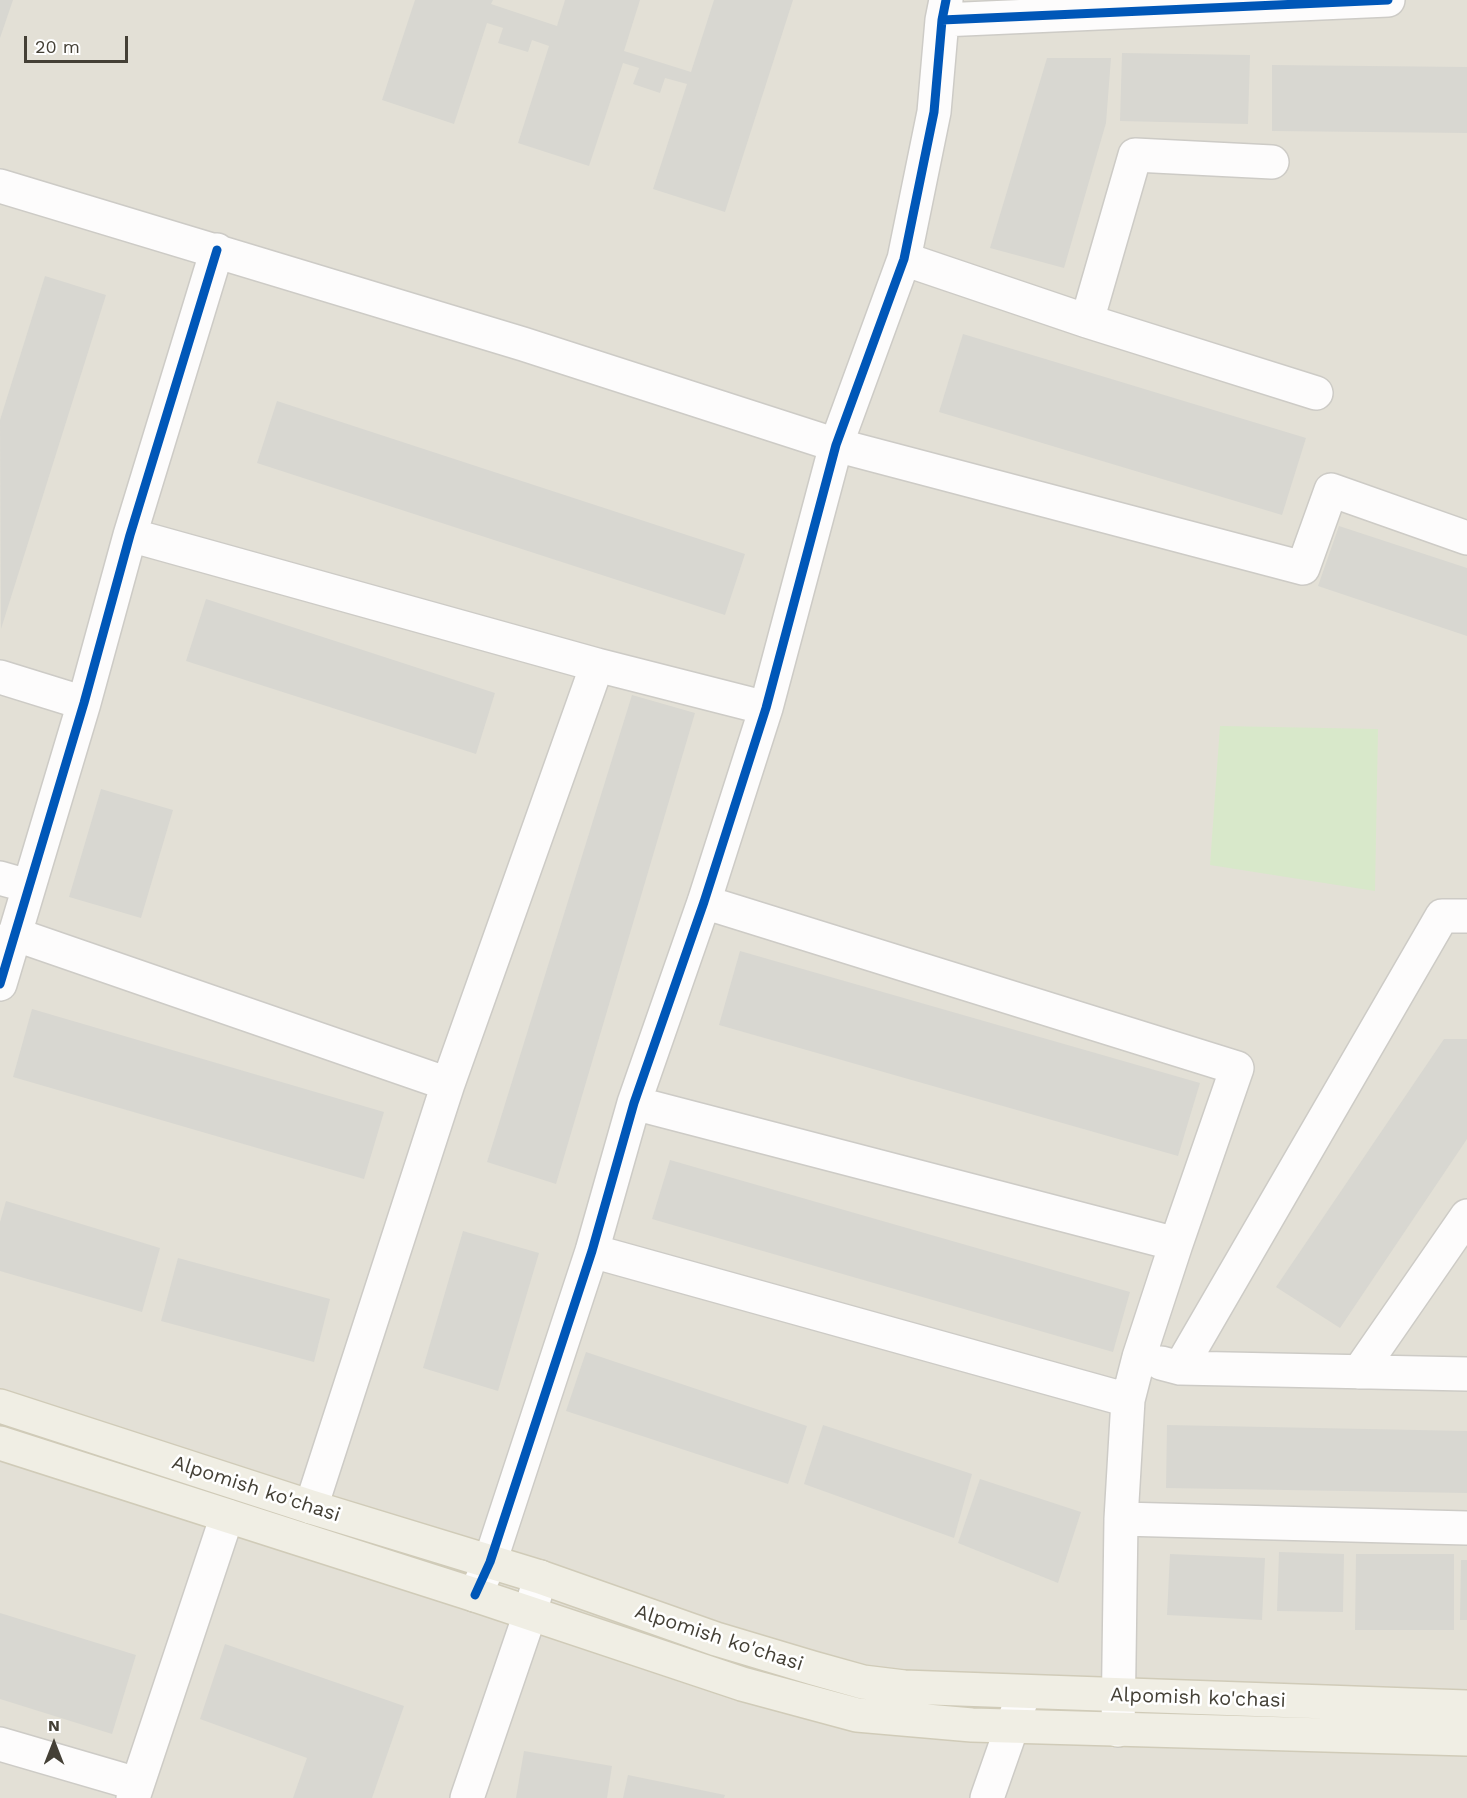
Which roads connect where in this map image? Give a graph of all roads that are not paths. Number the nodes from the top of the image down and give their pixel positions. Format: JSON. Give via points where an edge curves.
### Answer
{"nodes":[{"id":1,"x":1388,"y":0,"type":"edge"},
{"id":2,"x":944,"y":10,"type":"edge"},
{"id":3,"x":1272,"y":162,"type":"dead end"},
{"id":4,"x":0,"y":186,"type":"edge"},
{"id":5,"x":217,"y":250,"type":"junction"},
{"id":6,"x":904,"y":259,"type":"junction"},
{"id":7,"x":1087,"y":321,"type":"junction"},
{"id":8,"x":1316,"y":393,"type":"dead end"},
{"id":9,"x":837,"y":445,"type":"junction"},
{"id":10,"x":130,"y":535,"type":"junction"},
{"id":11,"x":1467,"y":538,"type":"edge"},
{"id":12,"x":597,"y":665,"type":"junction"},
{"id":13,"x":0,"y":676,"type":"edge"},
{"id":14,"x":84,"y":704,"type":"junction"},
{"id":15,"x":766,"y":708,"type":"junction"},
{"id":16,"x":14,"y":882,"type":"edge"},
{"id":17,"x":704,"y":902,"type":"junction"},
{"id":18,"x":1467,"y":916,"type":"edge"},
{"id":19,"x":14,"y":934,"type":"junction"},
{"id":20,"x":0,"y":984,"type":"edge"},
{"id":21,"x":448,"y":1084,"type":"junction"},
{"id":22,"x":634,"y":1103,"type":"junction"},
{"id":23,"x":1467,"y":1216,"type":"edge"},
{"id":24,"x":1176,"y":1244,"type":"junction"},
{"id":25,"x":592,"y":1251,"type":"junction"},
{"id":26,"x":1139,"y":1358,"type":"junction"},
{"id":27,"x":1180,"y":1368,"type":"junction"},
{"id":28,"x":1359,"y":1372,"type":"junction"},
{"id":29,"x":1467,"y":1374,"type":"edge"},
{"id":30,"x":1128,"y":1400,"type":"junction"},
{"id":31,"x":0,"y":1406,"type":"edge"},
{"id":32,"x":0,"y":1443,"type":"edge"},
{"id":33,"x":311,"y":1507,"type":"junction"},
{"id":34,"x":227,"y":1516,"type":"junction"},
{"id":35,"x":1121,"y":1519,"type":"junction"},
{"id":36,"x":1467,"y":1528,"type":"edge"},
{"id":37,"x":490,"y":1562,"type":"junction"},
{"id":38,"x":540,"y":1577,"type":"junction"},
{"id":39,"x":475,"y":1595,"type":"junction"},
{"id":40,"x":530,"y":1614,"type":"junction"},
{"id":41,"x":1024,"y":1691,"type":"junction"},
{"id":42,"x":1118,"y":1695,"type":"junction"},
{"id":43,"x":1467,"y":1707,"type":"edge"},
{"id":44,"x":1012,"y":1726,"type":"junction"},
{"id":45,"x":1118,"y":1730,"type":"junction"},
{"id":46,"x":1467,"y":1739,"type":"edge"},
{"id":47,"x":0,"y":1744,"type":"edge"},
{"id":48,"x":135,"y":1791,"type":"edge"},
{"id":49,"x":467,"y":1798,"type":"edge"},
{"id":50,"x":987,"y":1798,"type":"edge"}],
"edges":[{"from":1,"to":2,"type":"street"},
{"from":2,"to":6,"type":"street","via":[[934,112]]},
{"from":3,"to":7,"type":"street","via":[[1135,155]]},
{"from":4,"to":5,"type":"street"},
{"from":5,"to":9,"type":"street"},
{"from":5,"to":10,"type":"street"},
{"from":6,"to":7,"type":"street"},
{"from":6,"to":9,"type":"street"},
{"from":7,"to":8,"type":"street"},
{"from":9,"to":11,"type":"street","via":[[1303,568],[1331,490]]},
{"from":9,"to":15,"type":"street"},
{"from":10,"to":12,"type":"street"},
{"from":10,"to":14,"type":"street"},
{"from":12,"to":15,"type":"street"},
{"from":12,"to":21,"type":"street"},
{"from":13,"to":14,"type":"street"},
{"from":14,"to":16,"type":"street"},
{"from":15,"to":17,"type":"street"},
{"from":16,"to":19,"type":"street"},
{"from":17,"to":22,"type":"street"},
{"from":17,"to":24,"type":"street","via":[[1237,1068]]},
{"from":18,"to":27,"type":"street","via":[[1442,916]]},
{"from":19,"to":20,"type":"street"},
{"from":19,"to":21,"type":"street"},
{"from":21,"to":33,"type":"street"},
{"from":22,"to":24,"type":"street"},
{"from":22,"to":25,"type":"street"},
{"from":23,"to":28,"type":"street"},
{"from":24,"to":26,"type":"street"},
{"from":25,"to":30,"type":"street"},
{"from":25,"to":37,"type":"street"},
{"from":26,"to":27,"type":"street"},
{"from":26,"to":30,"type":"street"},
{"from":27,"to":28,"type":"street"},
{"from":28,"to":29,"type":"street"},
{"from":30,"to":35,"type":"street"},
{"from":31,"to":33,"type":"main road","name":"Alpomish ko'chasi"},
{"from":32,"to":34,"type":"main road"},
{"from":33,"to":37,"type":"main road","name":"Alpomish ko'chasi"},
{"from":34,"to":39,"type":"main road"},
{"from":34,"to":48,"type":"street"},
{"from":35,"to":36,"type":"street"},
{"from":35,"to":42,"type":"street"},
{"from":37,"to":38,"type":"main road","name":"Alpomish ko'chasi"},
{"from":37,"to":39,"type":"street"},
{"from":38,"to":40,"type":"street"},
{"from":38,"to":41,"type":"main road","name":"Alpomish ko'chasi","via":[[716,1639],[863,1682]]},
{"from":39,"to":40,"type":"main road"},
{"from":40,"to":44,"type":"main road","via":[[742,1684],[857,1715]]},
{"from":40,"to":49,"type":"street"},
{"from":41,"to":42,"type":"main road","name":"Alpomish ko'chasi"},
{"from":41,"to":44,"type":"street"},
{"from":42,"to":43,"type":"main road","name":"Alpomish ko'chasi"},
{"from":42,"to":45,"type":"street"},
{"from":44,"to":45,"type":"main road"},
{"from":44,"to":50,"type":"street"},
{"from":45,"to":46,"type":"main road"},
{"from":47,"to":48,"type":"street"}]}
